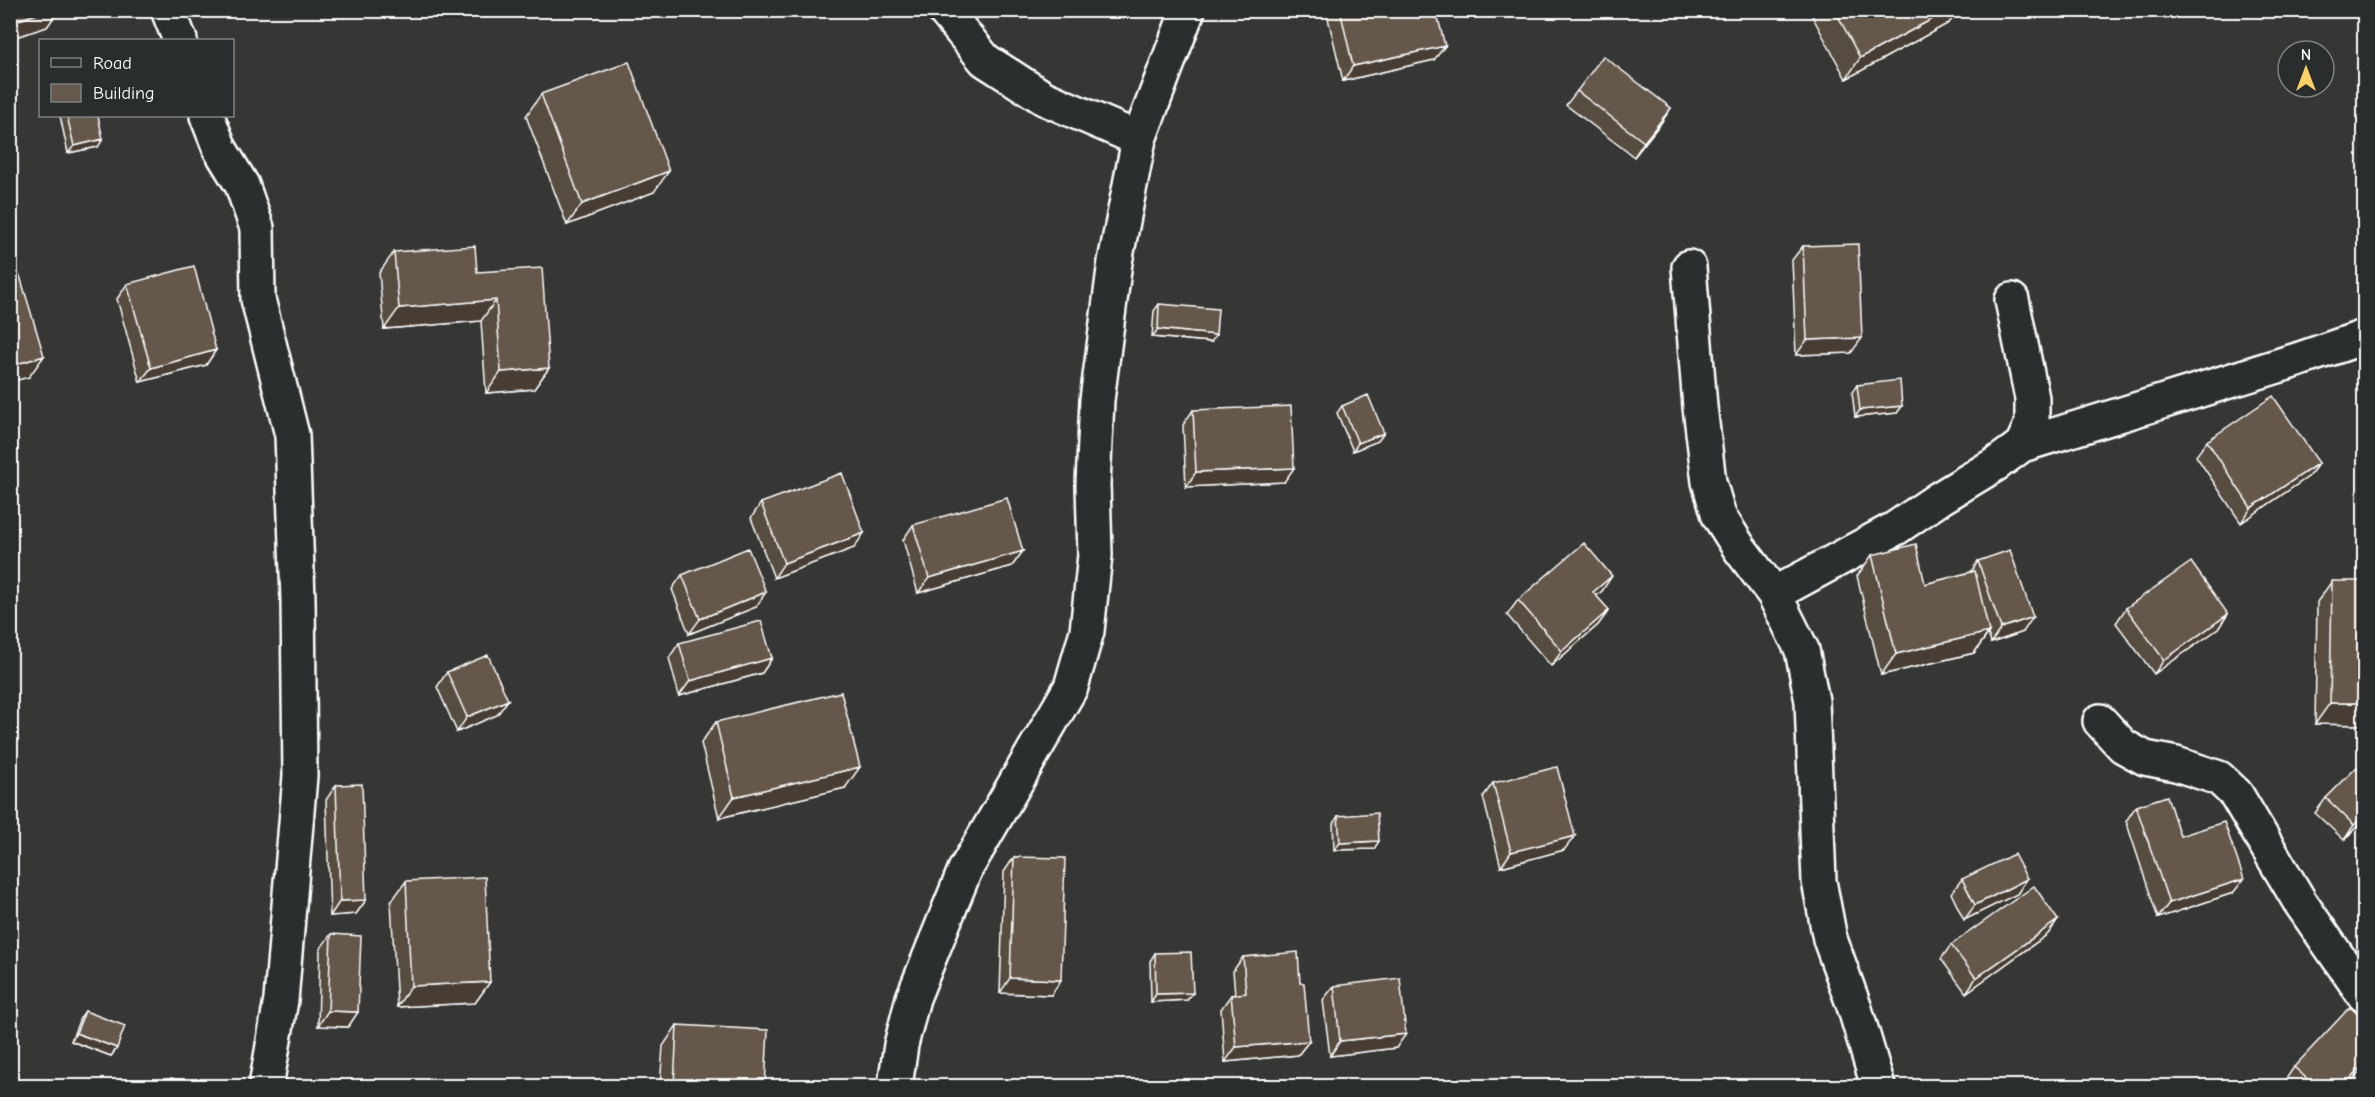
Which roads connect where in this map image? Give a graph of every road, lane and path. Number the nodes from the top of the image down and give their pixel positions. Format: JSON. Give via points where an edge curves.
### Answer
{"nodes":[{"id":1,"x":944,"y":10,"type":"edge"},
{"id":2,"x":1188,"y":10,"type":"edge"},
{"id":3,"x":207,"y":117,"type":"edge"},
{"id":4,"x":1139,"y":139,"type":"junction"},
{"id":5,"x":1689,"y":267,"type":"dead end"},
{"id":6,"x":2012,"y":300,"type":"dead end"},
{"id":7,"x":2364,"y":336,"type":"edge"},
{"id":8,"x":2022,"y":445,"type":"junction"},
{"id":9,"x":1774,"y":594,"type":"junction"},
{"id":10,"x":2100,"y":720,"type":"dead end"},
{"id":11,"x":2364,"y":995,"type":"edge"},
{"id":12,"x":266,"y":1086,"type":"edge"},
{"id":13,"x":895,"y":1086,"type":"edge"},
{"id":14,"x":1878,"y":1086,"type":"edge"}],
"edges":[{"from":1,"to":4,"type":"street","via":[[985,60],[1044,98]]},
{"from":2,"to":4,"type":"street"},
{"from":3,"to":12,"type":"street","via":[[220,149],[242,185],[257,228],[258,299],[292,435],[300,776],[281,1000]]},
{"from":4,"to":13,"type":"street","via":[[1115,261],[1097,400],[1095,555],[1088,631],[1071,687],[970,861],[952,902],[913,998]]},
{"from":5,"to":9,"type":"street","via":[[1708,482],[1719,516]]},
{"from":6,"to":8,"type":"street","via":[[2032,398],[2031,423]]},
{"from":7,"to":8,"type":"street"},
{"from":8,"to":9,"type":"street","via":[[1896,528]]},
{"from":9,"to":14,"type":"street","via":[[1802,650],[1812,701],[1819,880],[1830,939]]},
{"from":10,"to":11,"type":"street","via":[[2123,746],[2145,758],[2219,778],[2236,794],[2300,902]]}]}
